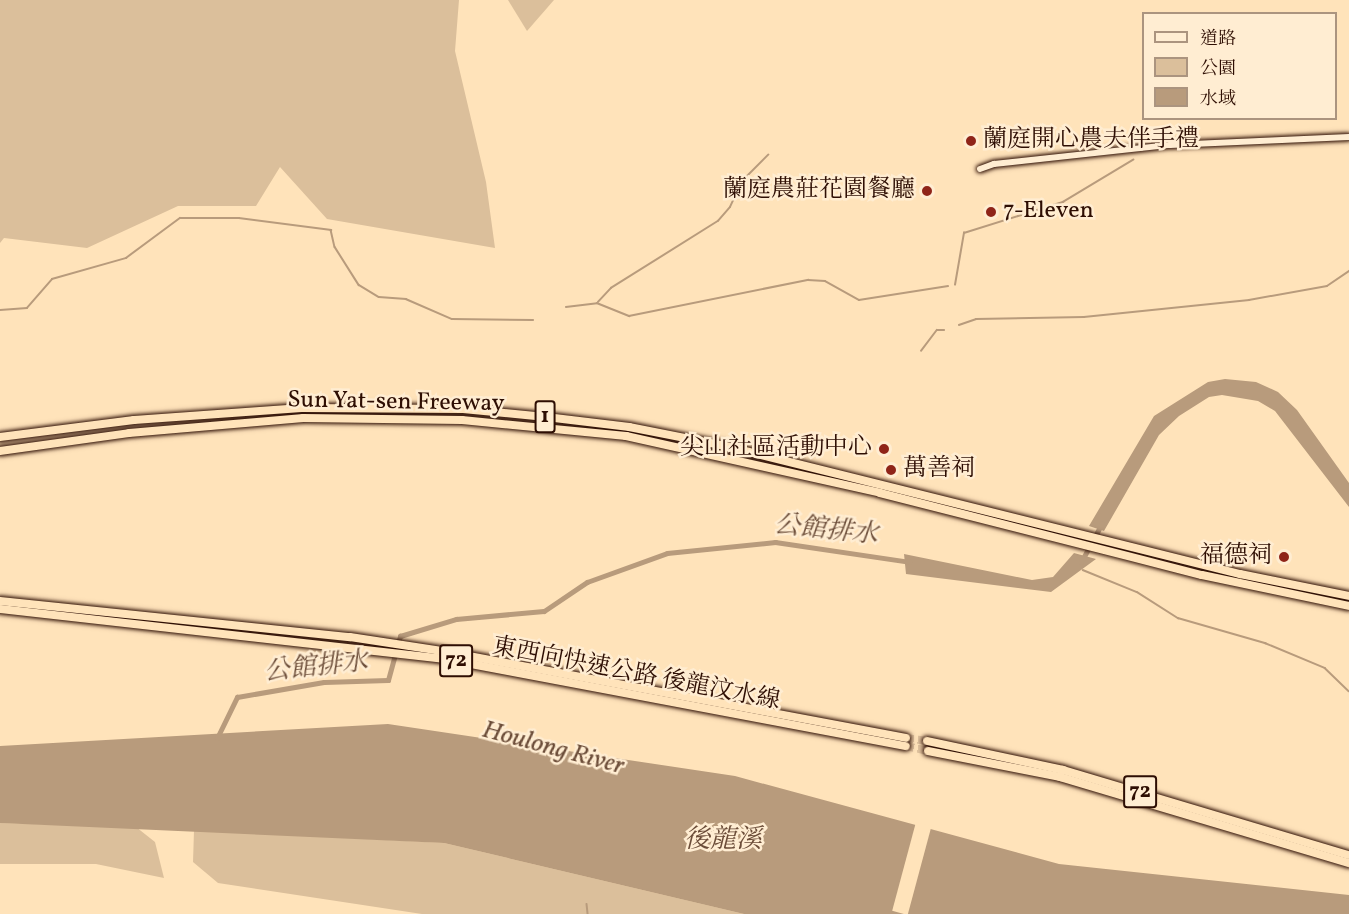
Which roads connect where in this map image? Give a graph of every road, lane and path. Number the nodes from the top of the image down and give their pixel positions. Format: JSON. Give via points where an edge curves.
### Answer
{"nodes":[{"id":1,"x":1349,"y":137,"type":"edge"},
{"id":2,"x":980,"y":169,"type":"dead end"},
{"id":3,"x":0,"y":437,"type":"edge"},
{"id":4,"x":0,"y":452,"type":"edge"},
{"id":5,"x":1349,"y":596,"type":"edge"},
{"id":6,"x":0,"y":602,"type":"edge"},
{"id":7,"x":1349,"y":606,"type":"edge"},
{"id":8,"x":0,"y":609,"type":"edge"},
{"id":9,"x":927,"y":741,"type":"tunnel mouth"},
{"id":10,"x":928,"y":751,"type":"tunnel mouth"},
{"id":11,"x":1349,"y":855,"type":"edge"},
{"id":12,"x":1349,"y":863,"type":"edge"}],
"edges":[{"from":1,"to":2,"type":"main road","via":[[1170,145],[994,164]]},
{"from":3,"to":5,"type":"highway","name":"Sun Yat-sen Freeway","number":"1","via":[[225,412],[323,408],[475,410],[629,427],[721,445],[1282,584]]},
{"from":4,"to":7,"type":"highway","name":"Sun Yat-sen Freeway","number":"1","via":[[129,433],[303,418],[462,420],[626,436],[762,465],[1284,594]]},
{"from":6,"to":8,"type":"highway","name":"東西向快速公路 後龍汶水線","number":"72","via":[[350,637],[442,651],[906,742],[439,658]]},
{"from":9,"to":11,"type":"highway","number":"72","via":[[1063,770]]},
{"from":10,"to":12,"type":"highway","number":"72","via":[[1060,777]]}]}
